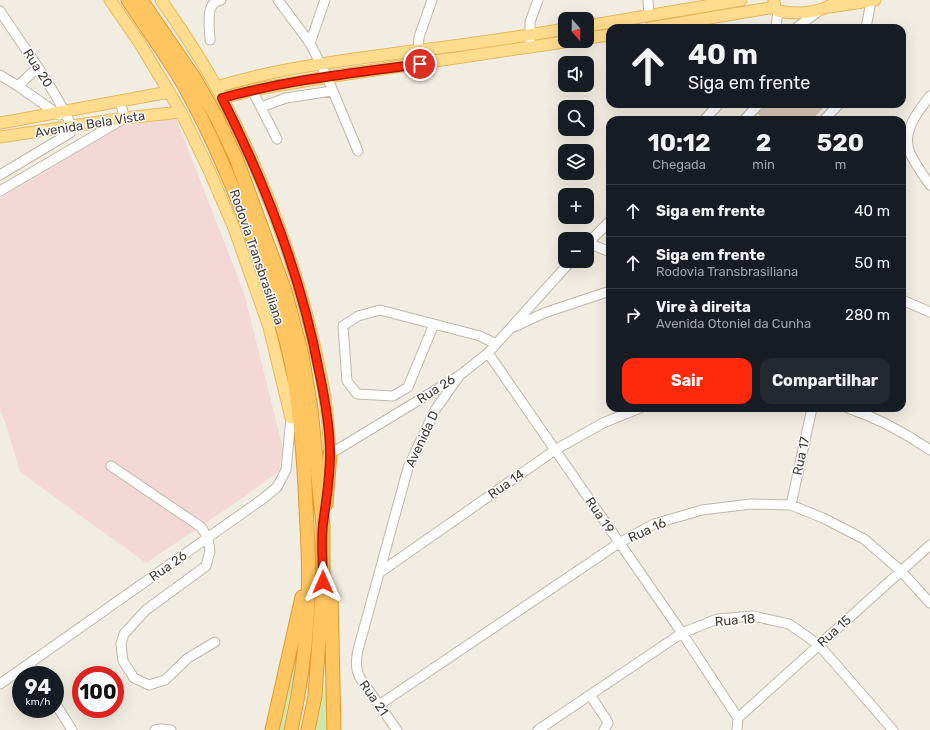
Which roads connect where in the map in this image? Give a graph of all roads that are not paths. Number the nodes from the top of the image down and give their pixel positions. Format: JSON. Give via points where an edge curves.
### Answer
{"nodes":[{"id":1,"x":110,"y":0,"type":"edge"},
{"id":2,"x":128,"y":0,"type":"edge"},
{"id":3,"x":141,"y":0,"type":"edge"},
{"id":4,"x":161,"y":0,"type":"edge"},
{"id":5,"x":221,"y":0,"type":"edge"},
{"id":6,"x":278,"y":0,"type":"edge"},
{"id":7,"x":325,"y":0,"type":"edge"},
{"id":8,"x":432,"y":0,"type":"edge"},
{"id":9,"x":538,"y":0,"type":"edge"},
{"id":10,"x":648,"y":0,"type":"edge"},
{"id":11,"x":741,"y":0,"type":"edge"},
{"id":12,"x":839,"y":0,"type":"edge"},
{"id":13,"x":873,"y":0,"type":"edge"},
{"id":14,"x":776,"y":6,"type":"edge"},
{"id":15,"x":825,"y":8,"type":"junction"},
{"id":16,"x":0,"y":11,"type":"edge"},
{"id":17,"x":648,"y":16,"type":"junction"},
{"id":18,"x":673,"y":24,"type":"edge"},
{"id":19,"x":776,"y":24,"type":"edge"},
{"id":20,"x":802,"y":24,"type":"edge"},
{"id":21,"x":867,"y":24,"type":"edge"},
{"id":22,"x":594,"y":25,"type":"edge"},
{"id":23,"x":558,"y":30,"type":"edge"},
{"id":24,"x":529,"y":35,"type":"junction"},
{"id":25,"x":606,"y":36,"type":"edge"},
{"id":26,"x":594,"y":37,"type":"edge"},
{"id":27,"x":210,"y":40,"type":"dead end"},
{"id":28,"x":310,"y":43,"type":"junction"},
{"id":29,"x":558,"y":43,"type":"edge"},
{"id":30,"x":530,"y":48,"type":"junction"},
{"id":31,"x":418,"y":51,"type":"junction"},
{"id":32,"x":319,"y":63,"type":"junction"},
{"id":33,"x":38,"y":67,"type":"junction"},
{"id":34,"x":0,"y":75,"type":"edge"},
{"id":35,"x":326,"y":77,"type":"junction"},
{"id":36,"x":18,"y":86,"type":"junction"},
{"id":37,"x":216,"y":87,"type":"junction"},
{"id":38,"x":252,"y":90,"type":"junction"},
{"id":39,"x":332,"y":91,"type":"junction"},
{"id":40,"x":169,"y":92,"type":"junction"},
{"id":41,"x":930,"y":96,"type":"edge"},
{"id":42,"x":222,"y":98,"type":"junction"},
{"id":43,"x":120,"y":102,"type":"junction"},
{"id":44,"x":261,"y":107,"type":"junction"},
{"id":45,"x":715,"y":108,"type":"edge"},
{"id":46,"x":755,"y":108,"type":"edge"},
{"id":47,"x":835,"y":108,"type":"edge"},
{"id":48,"x":61,"y":112,"type":"junction"},
{"id":49,"x":181,"y":112,"type":"junction"},
{"id":50,"x":708,"y":116,"type":"edge"},
{"id":51,"x":748,"y":116,"type":"edge"},
{"id":52,"x":828,"y":116,"type":"edge"},
{"id":53,"x":125,"y":118,"type":"junction"},
{"id":54,"x":0,"y":123,"type":"edge"},
{"id":55,"x":72,"y":127,"type":"junction"},
{"id":56,"x":0,"y":138,"type":"edge"},
{"id":57,"x":277,"y":139,"type":"dead end"},
{"id":58,"x":358,"y":151,"type":"dead end"},
{"id":59,"x":0,"y":175,"type":"edge"},
{"id":60,"x":930,"y":185,"type":"edge"},
{"id":61,"x":0,"y":191,"type":"edge"},
{"id":62,"x":606,"y":225,"type":"edge"},
{"id":63,"x":594,"y":236,"type":"edge"},
{"id":64,"x":594,"y":245,"type":"edge"},
{"id":65,"x":606,"y":249,"type":"edge"},
{"id":66,"x":565,"y":268,"type":"edge"},
{"id":67,"x":606,"y":292,"type":"edge"},
{"id":68,"x":906,"y":302,"type":"edge"},
{"id":69,"x":930,"y":312,"type":"edge"},
{"id":70,"x":434,"y":324,"type":"junction"},
{"id":71,"x":509,"y":329,"type":"junction"},
{"id":72,"x":496,"y":344,"type":"junction"},
{"id":73,"x":488,"y":353,"type":"junction"},
{"id":74,"x":460,"y":375,"type":"junction"},
{"id":75,"x":630,"y":412,"type":"edge"},
{"id":76,"x":811,"y":412,"type":"edge"},
{"id":77,"x":860,"y":412,"type":"edge"},
{"id":78,"x":290,"y":418,"type":"junction"},
{"id":79,"x":555,"y":450,"type":"junction"},
{"id":80,"x":930,"y":450,"type":"edge"},
{"id":81,"x":330,"y":454,"type":"junction"},
{"id":82,"x":304,"y":463,"type":"junction"},
{"id":83,"x":111,"y":466,"type":"dead end"},
{"id":84,"x":791,"y":505,"type":"junction"},
{"id":85,"x":323,"y":526,"type":"junction"},
{"id":86,"x":208,"y":538,"type":"junction"},
{"id":87,"x":619,"y":543,"type":"junction"},
{"id":88,"x":930,"y":544,"type":"edge"},
{"id":89,"x":309,"y":566,"type":"junction"},
{"id":90,"x":901,"y":571,"type":"junction"},
{"id":91,"x":379,"y":573,"type":"junction"},
{"id":92,"x":323,"y":582,"type":"junction"},
{"id":93,"x":930,"y":604,"type":"edge"},
{"id":94,"x":682,"y":633,"type":"junction"},
{"id":95,"x":215,"y":642,"type":"dead end"},
{"id":96,"x":819,"y":645,"type":"junction"},
{"id":97,"x":29,"y":664,"type":"joint"},
{"id":98,"x":356,"y":664,"type":"joint"},
{"id":99,"x":0,"y":684,"type":"edge"},
{"id":100,"x":590,"y":695,"type":"junction"},
{"id":101,"x":379,"y":705,"type":"junction"},
{"id":102,"x":64,"y":718,"type":"edge"},
{"id":103,"x":738,"y":718,"type":"junction"},
{"id":104,"x":72,"y":730,"type":"edge"},
{"id":105,"x":155,"y":730,"type":"edge"},
{"id":106,"x":171,"y":730,"type":"edge"},
{"id":107,"x":272,"y":730,"type":"edge"},
{"id":108,"x":291,"y":730,"type":"edge"},
{"id":109,"x":308,"y":730,"type":"edge"},
{"id":110,"x":334,"y":730,"type":"edge"},
{"id":111,"x":397,"y":730,"type":"edge"},
{"id":112,"x":538,"y":730,"type":"edge"},
{"id":113,"x":604,"y":730,"type":"edge"},
{"id":114,"x":737,"y":730,"type":"edge"},
{"id":115,"x":893,"y":730,"type":"edge"}],
"edges":[{"from":1,"to":40,"type":"main road","name":"Rodovia Transbrasiliana"},
{"from":2,"to":82,"type":"highway","name":"Rodovia Transbrasiliana","via":[[185,87],[226,171],[242,212],[272,293],[290,360]]},
{"from":3,"to":85,"type":"highway","name":"Rodovia Transbrasiliana","via":[[195,79],[217,118],[236,158],[284,291],[302,356],[311,409]]},
{"from":4,"to":37,"type":"main road"},
{"from":5,"to":27,"type":"street","via":[[211,6],[209,12]]},
{"from":6,"to":28,"type":"street"},
{"from":7,"to":28,"type":"street"},
{"from":8,"to":31,"type":"street","via":[[419,37]]},
{"from":9,"to":24,"type":"street","via":[[530,22]]},
{"from":10,"to":17,"type":"street"},
{"from":11,"to":17,"type":"main road"},
{"from":12,"to":15,"type":"main road"},
{"from":13,"to":15,"type":"main road"},
{"from":13,"to":21,"type":"street"},
{"from":14,"to":15,"type":"main road","via":[[789,14]]},
{"from":14,"to":18,"type":"main road"},
{"from":14,"to":19,"type":"street"},
{"from":15,"to":20,"type":"street"},
{"from":16,"to":33,"type":"street","name":"Rua 20"},
{"from":17,"to":22,"type":"main road"},
{"from":23,"to":24,"type":"main road"},
{"from":24,"to":30,"type":"street"},
{"from":24,"to":31,"type":"main road"},
{"from":25,"to":26,"type":"main road"},
{"from":28,"to":32,"type":"street"},
{"from":29,"to":30,"type":"main road"},
{"from":30,"to":35,"type":"main road"},
{"from":31,"to":32,"type":"main road"},
{"from":32,"to":35,"type":"street"},
{"from":32,"to":37,"type":"main road","via":[[243,78]]},
{"from":33,"to":36,"type":"street"},
{"from":33,"to":48,"type":"street","name":"Rua 20"},
{"from":34,"to":36,"type":"street"},
{"from":35,"to":38,"type":"main road"},
{"from":35,"to":39,"type":"street"},
{"from":36,"to":48,"type":"street"},
{"from":37,"to":42,"type":"main road"},
{"from":38,"to":42,"type":"main road"},
{"from":38,"to":44,"type":"street"},
{"from":39,"to":44,"type":"street","via":[[286,98]]},
{"from":39,"to":58,"type":"street"},
{"from":40,"to":43,"type":"main road","name":"Avenida Bela Vista"},
{"from":40,"to":49,"type":"main road","name":"Rodovia Transbrasiliana"},
{"from":41,"to":60,"type":"street","via":[[916,114],[907,137],[909,152]]},
{"from":42,"to":81,"type":"main road","via":[[268,195],[294,268],[316,351],[326,405]]},
{"from":43,"to":48,"type":"main road","name":"Avenida Bela Vista"},
{"from":43,"to":53,"type":"street"},
{"from":44,"to":57,"type":"street"},
{"from":45,"to":50,"type":"street"},
{"from":46,"to":51,"type":"street"},
{"from":47,"to":52,"type":"street"},
{"from":48,"to":54,"type":"main road","name":"Avenida Bela Vista"},
{"from":48,"to":55,"type":"street","name":"Rua 20"},
{"from":49,"to":53,"type":"main road","name":"Avenida Bela Vista"},
{"from":49,"to":78,"type":"main road","name":"Rodovia Transbrasiliana","via":[[234,228],[269,327]]},
{"from":53,"to":55,"type":"main road","name":"Avenida Bela Vista"},
{"from":53,"to":61,"type":"street"},
{"from":55,"to":56,"type":"main road","name":"Avenida Bela Vista"},
{"from":55,"to":59,"type":"street","via":[[70,133]]},
{"from":62,"to":63,"type":"street"},
{"from":64,"to":65,"type":"street"},
{"from":66,"to":71,"type":"street","name":"Avenida D"},
{"from":67,"to":71,"type":"street","via":[[544,313]]},
{"from":68,"to":69,"type":"street"},
{"from":70,"to":70,"type":"street","via":[[380,310],[358,316],[343,326],[347,381],[357,394],[392,396],[408,387]]},
{"from":70,"to":72,"type":"street","via":[[480,336]]},
{"from":71,"to":72,"type":"street","name":"Avenida D"},
{"from":72,"to":73,"type":"street","name":"Avenida D"},
{"from":73,"to":74,"type":"street","name":"Avenida D"},
{"from":73,"to":79,"type":"street","name":"Rua 19"},
{"from":74,"to":81,"type":"street","name":"Rua 26"},
{"from":74,"to":91,"type":"street","name":"Avenida D","via":[[435,410],[408,468]]},
{"from":75,"to":79,"type":"street","name":"Rua 14","via":[[603,423]]},
{"from":76,"to":84,"type":"street","name":"Rua 17"},
{"from":77,"to":80,"type":"street","via":[[909,435]]},
{"from":78,"to":82,"type":"highway"},
{"from":78,"to":86,"type":"street","name":"Rua 26","via":[[286,470],[277,487]]},
{"from":79,"to":87,"type":"street","name":"Rua 19"},
{"from":79,"to":91,"type":"street","name":"Rua 14"},
{"from":81,"to":85,"type":"highway"},
{"from":82,"to":89,"type":"highway","name":"Rodovia Transbrasiliana"},
{"from":83,"to":86,"type":"street","via":[[201,527]]},
{"from":84,"to":87,"type":"street","name":"Rua 16","via":[[751,504],[702,510],[654,524]]},
{"from":84,"to":90,"type":"street","name":"Rua 16","via":[[823,518],[864,540]]},
{"from":85,"to":92,"type":"highway","name":"Rodovia Transbrasiliana"},
{"from":86,"to":95,"type":"street","via":[[210,551],[206,566],[146,610],[124,634],[121,644],[123,661],[134,678],[149,684],[165,680],[188,658]]},
{"from":86,"to":97,"type":"street","name":"Rua 26"},
{"from":87,"to":94,"type":"street","name":"Rua 19"},
{"from":87,"to":101,"type":"street","name":"Rua 16"},
{"from":88,"to":90,"type":"street","name":"Rua 15"},
{"from":89,"to":107,"type":"highway"},
{"from":89,"to":108,"type":"highway","name":"Rodovia Transbrasiliana","via":[[307,619]]},
{"from":90,"to":93,"type":"street","name":"Rua 16"},
{"from":90,"to":96,"type":"street","name":"Rua 15"},
{"from":91,"to":98,"type":"street","name":"Avenida D"},
{"from":92,"to":109,"type":"highway","name":"Rodovia Transbrasiliana","via":[[315,696]]},
{"from":92,"to":110,"type":"highway","via":[[331,594]]},
{"from":94,"to":96,"type":"street","name":"Rua 18","via":[[717,619],[752,616],[789,624]]},
{"from":94,"to":100,"type":"street","name":"Rua 18"},
{"from":94,"to":103,"type":"street","name":"Rua 19"},
{"from":96,"to":103,"type":"street","name":"Rua 15"},
{"from":96,"to":115,"type":"street","name":"Rua 18"},
{"from":97,"to":99,"type":"street","name":"Rua 26"},
{"from":98,"to":101,"type":"street","name":"Rua 21","via":[[360,678]]},
{"from":100,"to":112,"type":"street","name":"Rua 18"},
{"from":100,"to":113,"type":"street","via":[[606,719],[608,724]]},
{"from":101,"to":111,"type":"street","name":"Rua 21"},
{"from":102,"to":104,"type":"street"},
{"from":103,"to":114,"type":"street"},
{"from":105,"to":106,"type":"street"}]}
